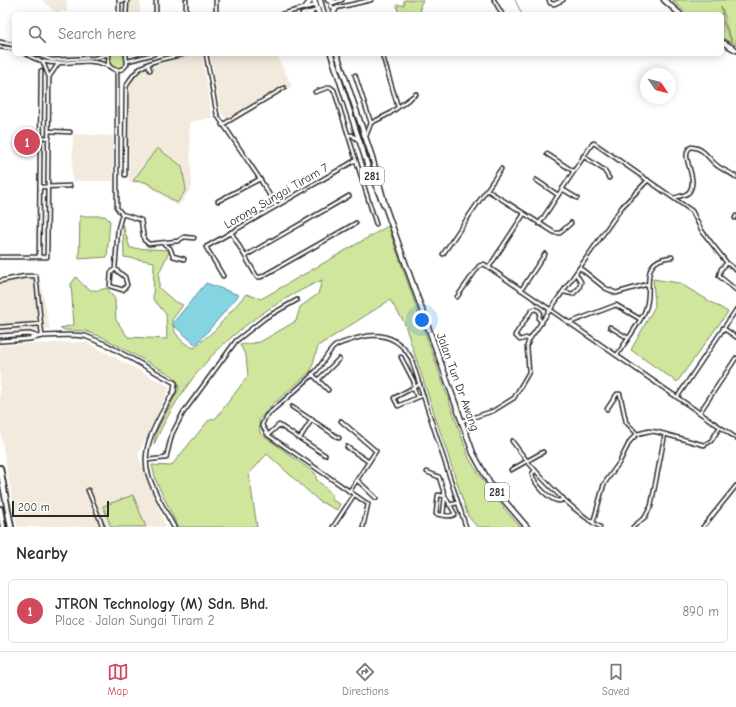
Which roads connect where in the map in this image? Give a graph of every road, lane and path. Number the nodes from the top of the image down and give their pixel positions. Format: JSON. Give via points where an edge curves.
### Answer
{"nodes":[{"id":1,"x":119,"y":0,"type":"edge"},
{"id":2,"x":127,"y":0,"type":"edge"},
{"id":3,"x":156,"y":0,"type":"edge"},
{"id":4,"x":186,"y":0,"type":"edge"},
{"id":5,"x":216,"y":0,"type":"edge"},
{"id":6,"x":311,"y":0,"type":"edge"},
{"id":7,"x":314,"y":0,"type":"edge"},
{"id":8,"x":320,"y":0,"type":"edge"},
{"id":9,"x":328,"y":0,"type":"edge"},
{"id":10,"x":342,"y":0,"type":"edge"},
{"id":11,"x":371,"y":0,"type":"edge"},
{"id":12,"x":494,"y":0,"type":"edge"},
{"id":13,"x":549,"y":0,"type":"edge"},
{"id":14,"x":563,"y":0,"type":"edge"},
{"id":15,"x":664,"y":0,"type":"edge"},
{"id":16,"x":334,"y":2,"type":"junction"},
{"id":17,"x":305,"y":8,"type":"junction"},
{"id":18,"x":336,"y":8,"type":"junction"},
{"id":19,"x":317,"y":10,"type":"edge"},
{"id":20,"x":119,"y":12,"type":"edge"},
{"id":21,"x":126,"y":12,"type":"edge"},
{"id":22,"x":156,"y":12,"type":"edge"},
{"id":23,"x":186,"y":12,"type":"edge"},
{"id":24,"x":216,"y":12,"type":"edge"},
{"id":25,"x":290,"y":12,"type":"edge"},
{"id":26,"x":323,"y":12,"type":"edge"},
{"id":27,"x":334,"y":12,"type":"edge"},
{"id":28,"x":501,"y":12,"type":"edge"},
{"id":29,"x":678,"y":12,"type":"edge"},
{"id":30,"x":0,"y":42,"type":"edge"},
{"id":31,"x":724,"y":43,"type":"edge"},
{"id":32,"x":12,"y":45,"type":"edge"},
{"id":33,"x":0,"y":47,"type":"edge"},
{"id":34,"x":12,"y":49,"type":"edge"},
{"id":35,"x":736,"y":50,"type":"edge"},
{"id":36,"x":30,"y":56,"type":"edge"},
{"id":37,"x":41,"y":56,"type":"edge"},
{"id":38,"x":102,"y":56,"type":"edge"},
{"id":39,"x":109,"y":56,"type":"edge"},
{"id":40,"x":127,"y":56,"type":"edge"},
{"id":41,"x":147,"y":56,"type":"edge"},
{"id":42,"x":177,"y":56,"type":"edge"},
{"id":43,"x":206,"y":56,"type":"edge"},
{"id":44,"x":332,"y":56,"type":"edge"},
{"id":45,"x":338,"y":56,"type":"edge"},
{"id":46,"x":383,"y":56,"type":"edge"},
{"id":47,"x":128,"y":61,"type":"junction"},
{"id":48,"x":43,"y":62,"type":"junction"},
{"id":49,"x":58,"y":64,"type":"junction"},
{"id":50,"x":148,"y":64,"type":"junction"},
{"id":51,"x":110,"y":67,"type":"junction"},
{"id":52,"x":117,"y":70,"type":"junction"},
{"id":53,"x":150,"y":70,"type":"dead end"},
{"id":54,"x":41,"y":71,"type":"dead end"},
{"id":55,"x":355,"y":75,"type":"dead end"},
{"id":56,"x":49,"y":77,"type":"junction"},
{"id":57,"x":284,"y":88,"type":"dead end"},
{"id":58,"x":315,"y":92,"type":"dead end"},
{"id":59,"x":416,"y":94,"type":"dead end"},
{"id":60,"x":398,"y":107,"type":"junction"},
{"id":61,"x":361,"y":124,"type":"junction"},
{"id":62,"x":371,"y":124,"type":"junction"},
{"id":63,"x":222,"y":125,"type":"junction"},
{"id":64,"x":356,"y":126,"type":"junction"},
{"id":65,"x":49,"y":131,"type":"junction"},
{"id":66,"x":70,"y":132,"type":"dead end"},
{"id":67,"x":348,"y":135,"type":"junction"},
{"id":68,"x":40,"y":137,"type":"junction"},
{"id":69,"x":49,"y":138,"type":"junction"},
{"id":70,"x":366,"y":138,"type":"junction"},
{"id":71,"x":360,"y":141,"type":"junction"},
{"id":72,"x":547,"y":154,"type":"dead end"},
{"id":73,"x":583,"y":156,"type":"junction"},
{"id":74,"x":356,"y":160,"type":"junction"},
{"id":75,"x":501,"y":169,"type":"dead end"},
{"id":76,"x":573,"y":171,"type":"junction"},
{"id":77,"x":124,"y":175,"type":"dead end"},
{"id":78,"x":736,"y":177,"type":"edge"},
{"id":79,"x":609,"y":178,"type":"dead end"},
{"id":80,"x":260,"y":179,"type":"junction"},
{"id":81,"x":536,"y":180,"type":"dead end"},
{"id":82,"x":648,"y":180,"type":"junction"},
{"id":83,"x":70,"y":186,"type":"dead end"},
{"id":84,"x":40,"y":187,"type":"junction"},
{"id":85,"x":48,"y":188,"type":"junction"},
{"id":86,"x":562,"y":189,"type":"junction"},
{"id":87,"x":487,"y":190,"type":"junction"},
{"id":88,"x":558,"y":195,"type":"junction"},
{"id":89,"x":349,"y":196,"type":"dead end"},
{"id":90,"x":577,"y":198,"type":"dead end"},
{"id":91,"x":674,"y":198,"type":"junction"},
{"id":92,"x":218,"y":202,"type":"dead end"},
{"id":93,"x":276,"y":206,"type":"junction"},
{"id":94,"x":386,"y":209,"type":"junction"},
{"id":95,"x":122,"y":214,"type":"junction"},
{"id":96,"x":524,"y":214,"type":"junction"},
{"id":97,"x":356,"y":223,"type":"dead end"},
{"id":98,"x":570,"y":223,"type":"dead end"},
{"id":99,"x":376,"y":224,"type":"dead end"},
{"id":100,"x":539,"y":224,"type":"junction"},
{"id":101,"x":231,"y":232,"type":"junction"},
{"id":102,"x":194,"y":238,"type":"dead end"},
{"id":103,"x":163,"y":244,"type":"junction"},
{"id":104,"x":443,"y":254,"type":"dead end"},
{"id":105,"x":545,"y":254,"type":"dead end"},
{"id":106,"x":245,"y":256,"type":"junction"},
{"id":107,"x":0,"y":257,"type":"edge"},
{"id":108,"x":39,"y":257,"type":"junction"},
{"id":109,"x":672,"y":257,"type":"dead end"},
{"id":110,"x":184,"y":259,"type":"dead end"},
{"id":111,"x":727,"y":263,"type":"junction"},
{"id":112,"x":488,"y":267,"type":"junction"},
{"id":113,"x":580,"y":268,"type":"junction"},
{"id":114,"x":115,"y":269,"type":"junction"},
{"id":115,"x":736,"y":270,"type":"edge"},
{"id":116,"x":576,"y":274,"type":"junction"},
{"id":117,"x":223,"y":276,"type":"dead end"},
{"id":118,"x":0,"y":281,"type":"edge"},
{"id":119,"x":648,"y":284,"type":"junction"},
{"id":120,"x":521,"y":290,"type":"junction"},
{"id":121,"x":736,"y":290,"type":"edge"},
{"id":122,"x":564,"y":292,"type":"junction"},
{"id":123,"x":457,"y":297,"type":"dead end"},
{"id":124,"x":297,"y":300,"type":"dead end"},
{"id":125,"x":736,"y":310,"type":"edge"},
{"id":126,"x":551,"y":311,"type":"junction"},
{"id":127,"x":640,"y":319,"type":"junction"},
{"id":128,"x":569,"y":322,"type":"junction"},
{"id":129,"x":542,"y":323,"type":"junction"},
{"id":130,"x":41,"y":324,"type":"junction"},
{"id":131,"x":610,"y":326,"type":"dead end"},
{"id":132,"x":0,"y":327,"type":"edge"},
{"id":133,"x":723,"y":328,"type":"junction"},
{"id":134,"x":0,"y":336,"type":"edge"},
{"id":135,"x":36,"y":336,"type":"junction"},
{"id":136,"x":42,"y":336,"type":"junction"},
{"id":137,"x":736,"y":337,"type":"edge"},
{"id":138,"x":628,"y":338,"type":"junction"},
{"id":139,"x":529,"y":340,"type":"junction"},
{"id":140,"x":0,"y":341,"type":"edge"},
{"id":141,"x":617,"y":355,"type":"junction"},
{"id":142,"x":402,"y":357,"type":"dead end"},
{"id":143,"x":736,"y":358,"type":"edge"},
{"id":144,"x":339,"y":359,"type":"dead end"},
{"id":145,"x":312,"y":374,"type":"junction"},
{"id":146,"x":318,"y":380,"type":"junction"},
{"id":147,"x":420,"y":384,"type":"junction"},
{"id":148,"x":414,"y":389,"type":"junction"},
{"id":149,"x":328,"y":390,"type":"dead end"},
{"id":150,"x":423,"y":394,"type":"junction"},
{"id":151,"x":678,"y":396,"type":"junction"},
{"id":152,"x":416,"y":397,"type":"junction"},
{"id":153,"x":292,"y":407,"type":"dead end"},
{"id":154,"x":607,"y":409,"type":"dead end"},
{"id":155,"x":700,"y":412,"type":"junction"},
{"id":156,"x":312,"y":419,"type":"junction"},
{"id":157,"x":341,"y":421,"type":"dead end"},
{"id":158,"x":461,"y":421,"type":"junction"},
{"id":159,"x":720,"y":427,"type":"junction"},
{"id":160,"x":637,"y":434,"type":"junction"},
{"id":161,"x":665,"y":434,"type":"junction"},
{"id":162,"x":268,"y":435,"type":"junction"},
{"id":163,"x":300,"y":438,"type":"junction"},
{"id":164,"x":340,"y":438,"type":"dead end"},
{"id":165,"x":736,"y":438,"type":"edge"},
{"id":166,"x":512,"y":441,"type":"dead end"},
{"id":167,"x":347,"y":447,"type":"dead end"},
{"id":168,"x":543,"y":452,"type":"dead end"},
{"id":169,"x":325,"y":455,"type":"dead end"},
{"id":170,"x":147,"y":460,"type":"junction"},
{"id":171,"x":369,"y":462,"type":"junction"},
{"id":172,"x":527,"y":462,"type":"junction"},
{"id":173,"x":0,"y":468,"type":"edge"},
{"id":174,"x":511,"y":470,"type":"dead end"},
{"id":175,"x":535,"y":470,"type":"junction"},
{"id":176,"x":427,"y":472,"type":"dead end"},
{"id":177,"x":357,"y":480,"type":"junction"},
{"id":178,"x":736,"y":486,"type":"edge"},
{"id":179,"x":88,"y":490,"type":"dead end"},
{"id":180,"x":349,"y":492,"type":"junction"},
{"id":181,"x":354,"y":495,"type":"junction"},
{"id":182,"x":445,"y":496,"type":"junction"},
{"id":183,"x":376,"y":498,"type":"dead end"},
{"id":184,"x":563,"y":498,"type":"junction"},
{"id":185,"x":457,"y":503,"type":"junction"},
{"id":186,"x":449,"y":505,"type":"junction"},
{"id":187,"x":459,"y":508,"type":"junction"},
{"id":188,"x":0,"y":509,"type":"edge"},
{"id":189,"x":453,"y":510,"type":"junction"},
{"id":190,"x":443,"y":515,"type":"junction"},
{"id":191,"x":593,"y":523,"type":"junction"},
{"id":192,"x":3,"y":527,"type":"edge"},
{"id":193,"x":11,"y":527,"type":"edge"},
{"id":194,"x":103,"y":527,"type":"edge"},
{"id":195,"x":174,"y":527,"type":"edge"},
{"id":196,"x":333,"y":527,"type":"edge"},
{"id":197,"x":363,"y":527,"type":"edge"},
{"id":198,"x":466,"y":527,"type":"edge"},
{"id":199,"x":527,"y":527,"type":"edge"},
{"id":200,"x":600,"y":527,"type":"edge"},
{"id":201,"x":633,"y":527,"type":"edge"},
{"id":202,"x":703,"y":527,"type":"edge"}],
"edges":[{"from":1,"to":2,"type":"street"},
{"from":1,"to":20,"type":"street"},
{"from":2,"to":21,"type":"street"},
{"from":3,"to":22,"type":"street"},
{"from":4,"to":23,"type":"street"},
{"from":5,"to":24,"type":"street"},
{"from":6,"to":17,"type":"main road"},
{"from":7,"to":19,"type":"main road"},
{"from":8,"to":26,"type":"main road"},
{"from":9,"to":16,"type":"main road"},
{"from":10,"to":16,"type":"street"},
{"from":11,"to":18,"type":"street"},
{"from":12,"to":28,"type":"street"},
{"from":13,"to":14,"type":"street","via":[[554,4]]},
{"from":15,"to":29,"type":"main road"},
{"from":16,"to":18,"type":"street","via":[[331,7]]},
{"from":17,"to":19,"type":"street"},
{"from":17,"to":25,"type":"street"},
{"from":18,"to":27,"type":"main road"},
{"from":30,"to":32,"type":"street"},
{"from":31,"to":35,"type":"main road"},
{"from":33,"to":34,"type":"street"},
{"from":36,"to":48,"type":"street"},
{"from":37,"to":38,"type":"street","via":[[52,60]]},
{"from":39,"to":51,"type":"street"},
{"from":40,"to":47,"type":"street"},
{"from":41,"to":47,"type":"street"},
{"from":42,"to":50,"type":"street"},
{"from":43,"to":63,"type":"street","via":[[217,116]]},
{"from":44,"to":64,"type":"main road","name":"Jalan Tun Dr Awang","number":"281"},
{"from":45,"to":61,"type":"main road","name":"Jalan Tun Dr Awang","number":"281"},
{"from":46,"to":60,"type":"street"},
{"from":47,"to":52,"type":"street","via":[[126,67]]},
{"from":48,"to":49,"type":"street"},
{"from":48,"to":56,"type":"street"},
{"from":49,"to":51,"type":"street","via":[[95,62]]},
{"from":49,"to":56,"type":"street"},
{"from":50,"to":53,"type":"street"},
{"from":50,"to":77,"type":"street","via":[[135,71],[126,87]]},
{"from":51,"to":52,"type":"street"},
{"from":52,"to":95,"type":"street","via":[[116,196],[117,208]]},
{"from":54,"to":68,"type":"street"},
{"from":55,"to":62,"type":"street"},
{"from":56,"to":65,"type":"street"},
{"from":57,"to":63,"type":"street"},
{"from":58,"to":67,"type":"street","via":[[330,88],[334,90]]},
{"from":59,"to":60,"type":"street"},
{"from":60,"to":62,"type":"street"},
{"from":61,"to":62,"type":"street","via":[[368,127]]},
{"from":61,"to":70,"type":"main road","name":"Jalan Tun Dr Awang","number":"281"},
{"from":62,"to":70,"type":"street"},
{"from":63,"to":80,"type":"street"},
{"from":64,"to":67,"type":"street"},
{"from":64,"to":71,"type":"main road","name":"Jalan Tun Dr Awang","number":"281"},
{"from":65,"to":66,"type":"street"},
{"from":65,"to":69,"type":"street"},
{"from":67,"to":71,"type":"street"},
{"from":67,"to":74,"type":"street"},
{"from":68,"to":69,"type":"street"},
{"from":68,"to":84,"type":"street"},
{"from":69,"to":85,"type":"street"},
{"from":70,"to":94,"type":"main road","name":"Jalan Tun Dr Awang","number":"281"},
{"from":71,"to":94,"type":"main road","name":"Jalan Tun Dr Awang","number":"281","via":[[380,199]]},
{"from":72,"to":76,"type":"street"},
{"from":73,"to":76,"type":"street"},
{"from":73,"to":79,"type":"street","via":[[604,170]]},
{"from":73,"to":82,"type":"street","via":[[592,144],[596,144]]},
{"from":74,"to":93,"type":"street","name":"Lorong Sungai Tiram 7"},
{"from":74,"to":99,"type":"street"},
{"from":75,"to":87,"type":"street"},
{"from":76,"to":86,"type":"street"},
{"from":78,"to":91,"type":"street","via":[[718,167],[704,151],[692,147],[688,149],[686,156],[691,169],[690,189],[687,194]]},
{"from":80,"to":92,"type":"street"},
{"from":80,"to":93,"type":"street"},
{"from":81,"to":88,"type":"street"},
{"from":82,"to":91,"type":"street"},
{"from":82,"to":113,"type":"street","via":[[622,207]]},
{"from":83,"to":85,"type":"street"},
{"from":84,"to":85,"type":"street"},
{"from":84,"to":108,"type":"street"},
{"from":85,"to":108,"type":"street","via":[[47,256]]},
{"from":86,"to":88,"type":"street"},
{"from":86,"to":90,"type":"street"},
{"from":87,"to":96,"type":"street"},
{"from":87,"to":104,"type":"street"},
{"from":88,"to":100,"type":"street"},
{"from":89,"to":106,"type":"street"},
{"from":91,"to":111,"type":"street","via":[[692,211],[702,231]]},
{"from":93,"to":101,"type":"street","name":"Lorong Sungai Tiram 7"},
{"from":94,"to":158,"type":"main road","name":"Jalan Tun Dr Awang","number":"281"},
{"from":95,"to":103,"type":"street","via":[[141,220],[146,243]]},
{"from":95,"to":114,"type":"street","via":[[118,229]]},
{"from":96,"to":100,"type":"street"},
{"from":96,"to":112,"type":"street"},
{"from":97,"to":106,"type":"street","via":[[261,277],[257,276]]},
{"from":98,"to":100,"type":"street","via":[[557,234]]},
{"from":101,"to":106,"type":"street"},
{"from":101,"to":117,"type":"street","name":"Lorong Sungai Tiram 7","via":[[206,247]]},
{"from":102,"to":103,"type":"street","via":[[184,237]]},
{"from":103,"to":110,"type":"street","via":[[170,248],[173,256]]},
{"from":105,"to":120,"type":"street"},
{"from":107,"to":108,"type":"street"},
{"from":109,"to":119,"type":"street","via":[[656,261],[649,273]]},
{"from":111,"to":115,"type":"street"},
{"from":111,"to":121,"type":"street","via":[[719,276]]},
{"from":112,"to":120,"type":"street"},
{"from":112,"to":123,"type":"street","via":[[482,264],[479,266]]},
{"from":113,"to":116,"type":"street"},
{"from":113,"to":119,"type":"street","via":[[605,288],[616,293]]},
{"from":114,"to":114,"type":"street","via":[[125,277],[127,285],[123,290],[110,286],[110,273]]},
{"from":116,"to":122,"type":"street"},
{"from":116,"to":122,"type":"street","via":[[581,282],[577,291],[573,294]]},
{"from":118,"to":130,"type":"street","via":[[36,276]]},
{"from":119,"to":127,"type":"street","via":[[647,305]]},
{"from":120,"to":126,"type":"street"},
{"from":122,"to":126,"type":"street"},
{"from":124,"to":170,"type":"street","via":[[265,318],[236,341],[183,413],[172,434],[166,458]]},
{"from":125,"to":133,"type":"street"},
{"from":126,"to":128,"type":"street"},
{"from":126,"to":129,"type":"street"},
{"from":127,"to":128,"type":"street","via":[[616,305]]},
{"from":127,"to":138,"type":"street"},
{"from":128,"to":141,"type":"street"},
{"from":129,"to":139,"type":"street"},
{"from":129,"to":139,"type":"street","via":[[539,318],[540,312],[532,310],[515,335],[520,340]]},
{"from":130,"to":132,"type":"street"},
{"from":130,"to":136,"type":"street"},
{"from":131,"to":138,"type":"street"},
{"from":133,"to":137,"type":"street"},
{"from":133,"to":151,"type":"street"},
{"from":134,"to":135,"type":"street"},
{"from":135,"to":136,"type":"street"},
{"from":135,"to":140,"type":"street","via":[[29,339]]},
{"from":136,"to":170,"type":"street","via":[[85,336],[108,345],[175,384],[174,391],[152,431]]},
{"from":138,"to":141,"type":"street"},
{"from":139,"to":158,"type":"street","via":[[529,372],[514,398],[493,411]]},
{"from":141,"to":151,"type":"street"},
{"from":142,"to":148,"type":"street","via":[[414,382]]},
{"from":143,"to":155,"type":"street"},
{"from":144,"to":146,"type":"street"},
{"from":145,"to":146,"type":"street"},
{"from":145,"to":147,"type":"street","via":[[336,346],[373,334],[389,338],[402,346],[411,358]]},
{"from":145,"to":162,"type":"street","via":[[266,416],[262,425]]},
{"from":146,"to":149,"type":"street"},
{"from":147,"to":148,"type":"street"},
{"from":147,"to":150,"type":"street"},
{"from":148,"to":152,"type":"street"},
{"from":148,"to":152,"type":"street","via":[[394,398],[398,406]]},
{"from":150,"to":152,"type":"street"},
{"from":150,"to":185,"type":"street"},
{"from":151,"to":155,"type":"street"},
{"from":153,"to":156,"type":"street"},
{"from":154,"to":160,"type":"street","via":[[620,394],[626,422]]},
{"from":155,"to":159,"type":"street"},
{"from":156,"to":163,"type":"street"},
{"from":156,"to":164,"type":"street"},
{"from":157,"to":171,"type":"street","via":[[376,449]]},
{"from":158,"to":199,"type":"main road","name":"Jalan Tun Dr Awang","number":"281","via":[[482,472],[503,501]]},
{"from":159,"to":161,"type":"street","via":[[711,441],[704,445]]},
{"from":159,"to":165,"type":"street"},
{"from":160,"to":161,"type":"street","via":[[649,431]]},
{"from":160,"to":191,"type":"street","via":[[604,484]]},
{"from":161,"to":201,"type":"street","via":[[652,506],[645,517]]},
{"from":162,"to":163,"type":"street","via":[[278,425]]},
{"from":162,"to":180,"type":"street"},
{"from":163,"to":169,"type":"street"},
{"from":166,"to":172,"type":"street"},
{"from":167,"to":171,"type":"street"},
{"from":168,"to":172,"type":"street"},
{"from":170,"to":195,"type":"street","via":[[149,476]]},
{"from":171,"to":177,"type":"street"},
{"from":172,"to":174,"type":"street"},
{"from":172,"to":175,"type":"street"},
{"from":173,"to":193,"type":"highway"},
{"from":175,"to":184,"type":"street"},
{"from":175,"to":184,"type":"street","via":[[532,477],[544,491],[556,501]]},
{"from":176,"to":182,"type":"street","via":[[439,477]]},
{"from":177,"to":180,"type":"street"},
{"from":177,"to":183,"type":"street"},
{"from":178,"to":202,"type":"street"},
{"from":179,"to":194,"type":"street"},
{"from":180,"to":181,"type":"street"},
{"from":181,"to":196,"type":"street"},
{"from":181,"to":197,"type":"street","via":[[368,507]]},
{"from":182,"to":186,"type":"street"},
{"from":182,"to":190,"type":"street"},
{"from":182,"to":190,"type":"street","via":[[438,495],[436,514]]},
{"from":184,"to":191,"type":"street"},
{"from":185,"to":186,"type":"street"},
{"from":185,"to":187,"type":"street"},
{"from":186,"to":189,"type":"street"},
{"from":187,"to":189,"type":"street"},
{"from":187,"to":198,"type":"street"},
{"from":188,"to":192,"type":"highway"},
{"from":189,"to":190,"type":"street","via":[[453,516]]},
{"from":191,"to":200,"type":"street"}]}
